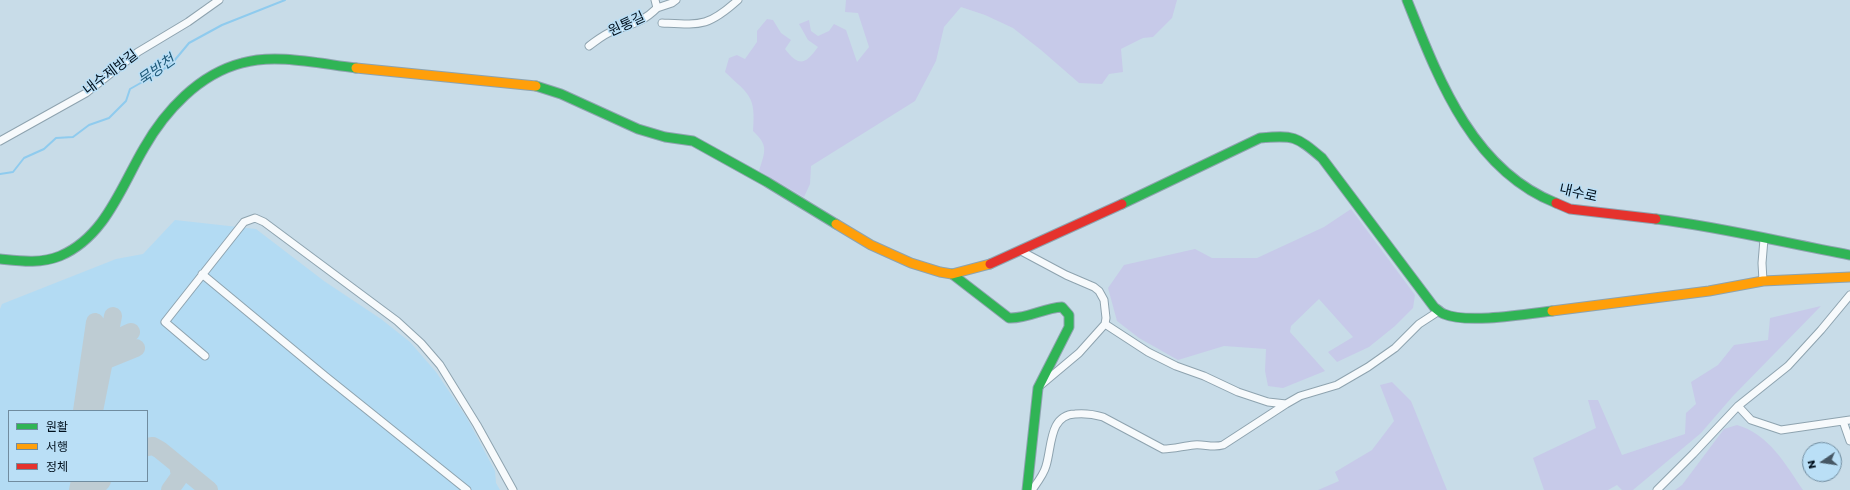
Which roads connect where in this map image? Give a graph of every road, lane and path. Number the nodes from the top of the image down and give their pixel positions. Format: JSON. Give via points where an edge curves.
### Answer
{"nodes":[{"id":1,"x":219,"y":0,"type":"edge"},
{"id":2,"x":655,"y":0,"type":"edge"},
{"id":3,"x":676,"y":0,"type":"edge"},
{"id":4,"x":738,"y":0,"type":"edge"},
{"id":5,"x":1406,"y":0,"type":"edge"},
{"id":6,"x":657,"y":8,"type":"junction"},
{"id":7,"x":662,"y":23,"type":"dead end"},
{"id":8,"x":589,"y":46,"type":"dead end"},
{"id":9,"x":0,"y":141,"type":"edge"},
{"id":10,"x":1764,"y":239,"type":"junction"},
{"id":11,"x":1021,"y":251,"type":"junction"},
{"id":12,"x":1850,"y":255,"type":"edge"},
{"id":13,"x":0,"y":259,"type":"edge"},
{"id":14,"x":202,"y":274,"type":"junction"},
{"id":15,"x":952,"y":274,"type":"junction"},
{"id":16,"x":1850,"y":277,"type":"edge"},
{"id":17,"x":1763,"y":281,"type":"junction"},
{"id":18,"x":1850,"y":295,"type":"edge"},
{"id":19,"x":1439,"y":311,"type":"junction"},
{"id":20,"x":1104,"y":324,"type":"junction"},
{"id":21,"x":204,"y":356,"type":"dead end"},
{"id":22,"x":1038,"y":388,"type":"junction"},
{"id":23,"x":1286,"y":404,"type":"junction"},
{"id":24,"x":1738,"y":406,"type":"junction"},
{"id":25,"x":1847,"y":420,"type":"edge"},
{"id":26,"x":1850,"y":441,"type":"edge"},
{"id":27,"x":468,"y":490,"type":"edge"},
{"id":28,"x":513,"y":490,"type":"edge"},
{"id":29,"x":1027,"y":490,"type":"edge"},
{"id":30,"x":1032,"y":490,"type":"edge"},
{"id":31,"x":1657,"y":490,"type":"edge"}],
"edges":[{"from":1,"to":9,"type":"street","name":"내수제방길","via":[[138,52],[86,93]]},
{"from":2,"to":6,"type":"street","name":"원통길"},
{"from":3,"to":6,"type":"street"},
{"from":4,"to":7,"type":"street","via":[[708,22]]},
{"from":5,"to":10,"type":"street","name":"내수로","via":[[1434,66],[1459,112],[1488,156],[1520,186],[1545,200],[1570,208],[1704,224]]},
{"from":6,"to":8,"type":"street","name":"원통길","via":[[647,18],[612,31]]},
{"from":10,"to":12,"type":"street","name":"내수로"},
{"from":10,"to":17,"type":"street"},
{"from":11,"to":15,"type":"street","via":[[978,268]]},
{"from":11,"to":19,"type":"street","via":[[1260,138],[1284,136],[1300,140],[1322,158],[1414,282]]},
{"from":11,"to":20,"type":"street","via":[[1100,291],[1105,305]]},
{"from":13,"to":15,"type":"street","via":[[37,262],[52,258],[82,243],[107,217],[144,148],[162,121],[191,92],[217,72],[231,66],[248,61],[284,60],[539,86],[638,129],[665,137],[693,141],[871,245],[910,263]]},
{"from":14,"to":21,"type":"street","via":[[165,322]]},
{"from":14,"to":27,"type":"street"},
{"from":14,"to":28,"type":"street","via":[[244,222],[255,218],[264,222],[397,321],[421,343],[440,365]]},
{"from":15,"to":22,"type":"street","via":[[1009,318],[1023,318],[1054,307],[1062,307],[1069,315],[1069,326]]},
{"from":16,"to":17,"type":"street"},
{"from":17,"to":19,"type":"street","via":[[1709,291],[1510,316],[1461,318]]},
{"from":18,"to":24,"type":"street","via":[[1788,366]]},
{"from":19,"to":23,"type":"street","via":[[1419,324],[1395,348],[1368,367],[1337,385],[1300,396]]},
{"from":20,"to":22,"type":"street","via":[[1079,353]]},
{"from":20,"to":23,"type":"street","via":[[1148,352],[1176,366],[1238,392],[1268,402]]},
{"from":22,"to":29,"type":"street"},
{"from":23,"to":30,"type":"street","via":[[1216,447],[1195,444],[1163,449],[1097,415],[1084,413],[1064,416],[1058,420],[1054,430],[1046,468]]},
{"from":24,"to":25,"type":"street","via":[[1751,420],[1781,430]]},
{"from":24,"to":31,"type":"street"},
{"from":25,"to":26,"type":"street"}]}
